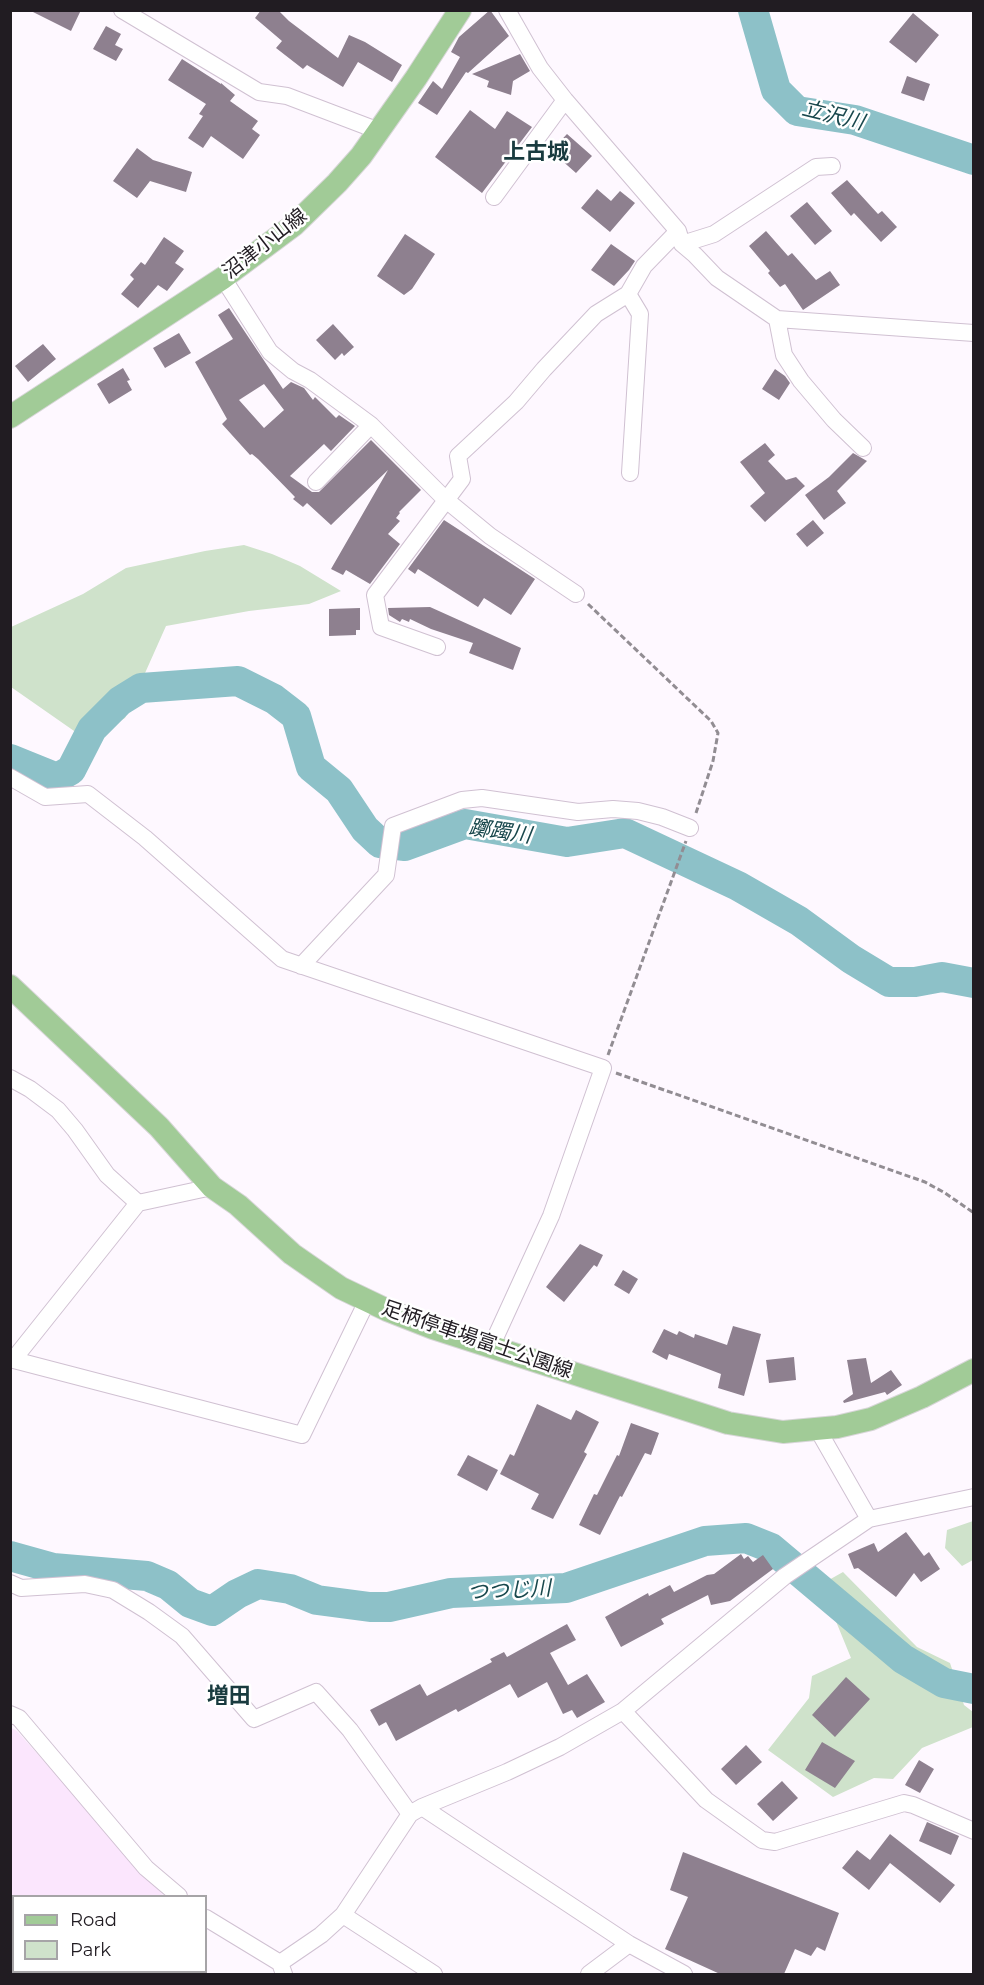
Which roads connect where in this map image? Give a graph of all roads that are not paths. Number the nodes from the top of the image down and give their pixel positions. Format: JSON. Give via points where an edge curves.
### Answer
{"nodes":[{"id":1,"x":122,"y":10,"type":"edge"},
{"id":2,"x":460,"y":10,"type":"edge"},
{"id":3,"x":507,"y":10,"type":"edge"},
{"id":4,"x":565,"y":100,"type":"junction"},
{"id":5,"x":379,"y":131,"type":"junction"},
{"id":6,"x":832,"y":166,"type":"dead end"},
{"id":7,"x":494,"y":197,"type":"dead end"},
{"id":8,"x":680,"y":238,"type":"junction"},
{"id":9,"x":223,"y":278,"type":"junction"},
{"id":10,"x":628,"y":294,"type":"junction"},
{"id":11,"x":777,"y":319,"type":"junction"},
{"id":12,"x":974,"y":333,"type":"edge"},
{"id":13,"x":10,"y":417,"type":"edge"},
{"id":14,"x":371,"y":425,"type":"junction"},
{"id":15,"x":863,"y":448,"type":"dead end"},
{"id":16,"x":630,"y":473,"type":"dead end"},
{"id":17,"x":316,"y":482,"type":"dead end"},
{"id":18,"x":446,"y":499,"type":"junction"},
{"id":19,"x":576,"y":594,"type":"road end"},
{"id":20,"x":437,"y":647,"type":"dead end"},
{"id":21,"x":10,"y":777,"type":"edge"},
{"id":22,"x":689,"y":832,"type":"road end"},
{"id":23,"x":301,"y":966,"type":"junction"},
{"id":24,"x":10,"y":986,"type":"edge"},
{"id":25,"x":10,"y":1078,"type":"edge"},
{"id":26,"x":212,"y":1187,"type":"junction"},
{"id":27,"x":138,"y":1203,"type":"junction"},
{"id":28,"x":367,"y":1301,"type":"junction"},
{"id":29,"x":491,"y":1347,"type":"junction"},
{"id":30,"x":12,"y":1359,"type":"edge"},
{"id":31,"x":974,"y":1371,"type":"edge"},
{"id":32,"x":818,"y":1430,"type":"junction"},
{"id":33,"x":974,"y":1497,"type":"edge"},
{"id":34,"x":869,"y":1519,"type":"junction"},
{"id":35,"x":10,"y":1583,"type":"edge"},
{"id":36,"x":622,"y":1711,"type":"junction"},
{"id":37,"x":10,"y":1714,"type":"edge"},
{"id":38,"x":416,"y":1810,"type":"junction"},
{"id":39,"x":974,"y":1831,"type":"edge"},
{"id":40,"x":178,"y":1895,"type":"edge"},
{"id":41,"x":343,"y":1915,"type":"junction"},
{"id":42,"x":207,"y":1919,"type":"edge"},
{"id":43,"x":629,"y":1944,"type":"junction"},
{"id":44,"x":282,"y":1969,"type":"edge"},
{"id":45,"x":434,"y":1974,"type":"edge"},
{"id":46,"x":589,"y":1974,"type":"edge"},
{"id":47,"x":684,"y":1974,"type":"edge"}],
"edges":[{"from":1,"to":5,"type":"street","via":[[259,92],[287,96]]},
{"from":2,"to":5,"type":"main road","name":"沼津小山線"},
{"from":3,"to":4,"type":"street","via":[[540,68]]},
{"from":4,"to":7,"type":"street"},
{"from":4,"to":8,"type":"street"},
{"from":5,"to":9,"type":"main road","name":"沼津小山線","via":[[337,183],[294,225]]},
{"from":6,"to":8,"type":"street","via":[[816,166],[714,234]]},
{"from":8,"to":10,"type":"street","via":[[644,266]]},
{"from":8,"to":11,"type":"street","via":[[717,278]]},
{"from":9,"to":13,"type":"main road","name":"沼津小山線"},
{"from":9,"to":14,"type":"street","via":[[270,352]]},
{"from":10,"to":16,"type":"street","via":[[640,314]]},
{"from":10,"to":18,"type":"street","via":[[596,314],[516,402],[458,456],[462,479]]},
{"from":11,"to":12,"type":"street"},
{"from":11,"to":15,"type":"street","via":[[784,355],[801,381]]},
{"from":14,"to":17,"type":"street"},
{"from":14,"to":18,"type":"street"},
{"from":18,"to":19,"type":"street","via":[[490,536]]},
{"from":18,"to":20,"type":"street","via":[[375,595],[381,627]]},
{"from":21,"to":23,"type":"street","via":[[45,797],[88,794],[145,838],[282,959]]},
{"from":22,"to":23,"type":"street","via":[[662,817],[638,811],[578,812],[482,798],[462,800],[393,826],[386,875]]},
{"from":23,"to":29,"type":"street","via":[[603,1068],[551,1216]]},
{"from":24,"to":26,"type":"main road","name":"足柄停車場富士公園線","via":[[159,1127]]},
{"from":25,"to":27,"type":"street","via":[[58,1110],[107,1175]]},
{"from":26,"to":27,"type":"street"},
{"from":26,"to":28,"type":"main road","name":"足柄停車場富士公園線","via":[[238,1204],[292,1254]]},
{"from":27,"to":30,"type":"street"},
{"from":28,"to":29,"type":"main road","name":"足柄停車場富士公園線"},
{"from":28,"to":30,"type":"street","via":[[302,1435]]},
{"from":29,"to":32,"type":"main road","name":"足柄停車場富士公園線","via":[[728,1423],[783,1432]]},
{"from":31,"to":32,"type":"main road","name":"足柄停車場富士公園線","via":[[871,1419]]},
{"from":32,"to":34,"type":"street"},
{"from":33,"to":34,"type":"street"},
{"from":34,"to":36,"type":"street","via":[[785,1576]]},
{"from":35,"to":38,"type":"street","via":[[21,1588],[86,1584],[113,1590],[182,1636],[254,1719],[316,1692]]},
{"from":36,"to":38,"type":"street","via":[[549,1752]]},
{"from":36,"to":39,"type":"street","via":[[706,1800],[762,1840],[775,1842],[904,1803]]},
{"from":37,"to":40,"type":"street","via":[[19,1718],[146,1868]]},
{"from":38,"to":41,"type":"street"},
{"from":38,"to":43,"type":"street"},
{"from":41,"to":44,"type":"street"},
{"from":41,"to":45,"type":"street"},
{"from":42,"to":44,"type":"street"},
{"from":43,"to":46,"type":"street"},
{"from":43,"to":47,"type":"street"}]}
